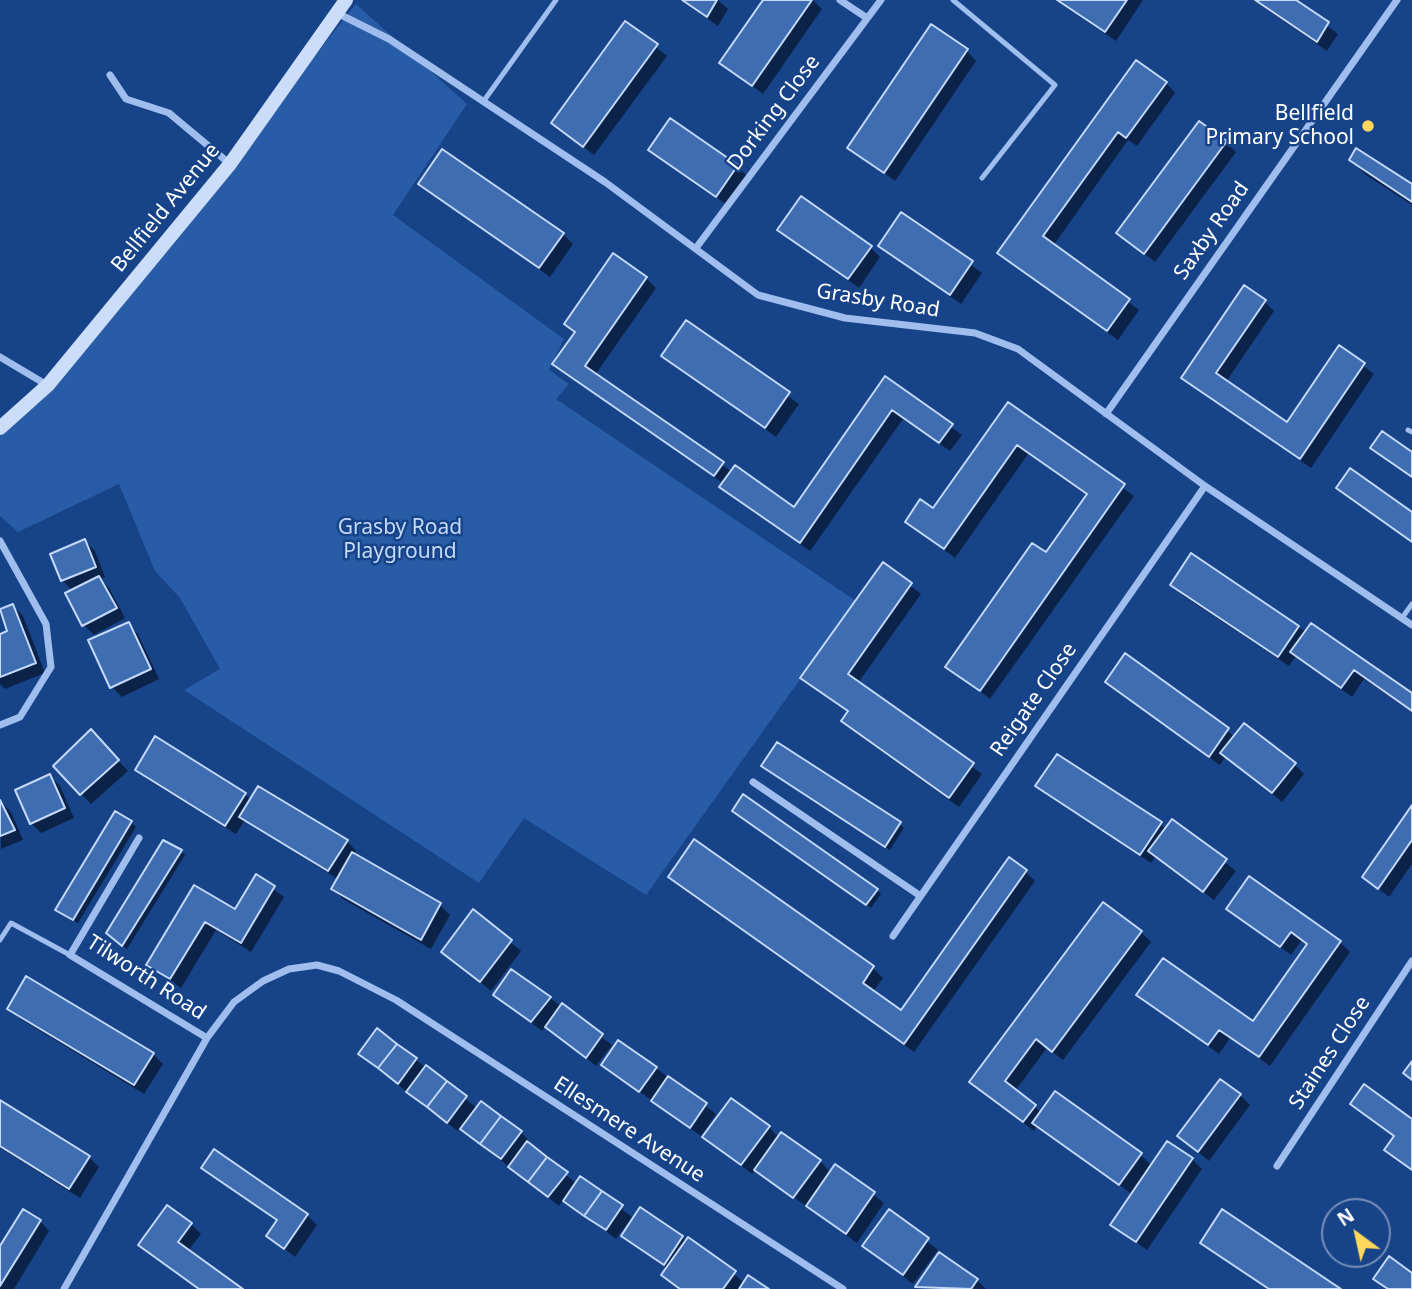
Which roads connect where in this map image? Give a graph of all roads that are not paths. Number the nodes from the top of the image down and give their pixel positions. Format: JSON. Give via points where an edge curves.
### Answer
{"nodes":[{"id":1,"x":346,"y":0,"type":"edge"},
{"id":2,"x":556,"y":0,"type":"edge"},
{"id":3,"x":840,"y":0,"type":"edge"},
{"id":4,"x":881,"y":0,"type":"edge"},
{"id":5,"x":953,"y":0,"type":"edge"},
{"id":6,"x":1397,"y":0,"type":"edge"},
{"id":7,"x":336,"y":13,"type":"junction"},
{"id":8,"x":867,"y":18,"type":"junction"},
{"id":9,"x":110,"y":75,"type":"dead end"},
{"id":10,"x":483,"y":102,"type":"junction"},
{"id":11,"x":230,"y":164,"type":"junction"},
{"id":12,"x":982,"y":178,"type":"dead end"},
{"id":13,"x":696,"y":247,"type":"junction"},
{"id":14,"x":0,"y":357,"type":"edge"},
{"id":15,"x":48,"y":385,"type":"junction"},
{"id":16,"x":1106,"y":414,"type":"junction"},
{"id":17,"x":0,"y":428,"type":"edge"},
{"id":18,"x":1205,"y":486,"type":"junction"},
{"id":19,"x":0,"y":541,"type":"edge"},
{"id":20,"x":1412,"y":604,"type":"edge"},
{"id":21,"x":1402,"y":618,"type":"junction"},
{"id":22,"x":1412,"y":625,"type":"edge"},
{"id":23,"x":0,"y":725,"type":"edge"},
{"id":24,"x":753,"y":782,"type":"dead end"},
{"id":25,"x":139,"y":838,"type":"dead end"},
{"id":26,"x":919,"y":895,"type":"junction"},
{"id":27,"x":893,"y":936,"type":"dead end"},
{"id":28,"x":0,"y":940,"type":"edge"},
{"id":29,"x":70,"y":955,"type":"junction"},
{"id":30,"x":1412,"y":961,"type":"edge"},
{"id":31,"x":396,"y":1000,"type":"joint"},
{"id":32,"x":207,"y":1038,"type":"junction"},
{"id":33,"x":1277,"y":1166,"type":"dead end"},
{"id":34,"x":64,"y":1289,"type":"edge"},
{"id":35,"x":843,"y":1289,"type":"edge"}],
"edges":[{"from":1,"to":7,"type":"street","name":"Bellfield Avenue"},
{"from":2,"to":10,"type":"lane"},
{"from":3,"to":8,"type":"street"},
{"from":4,"to":8,"type":"street","name":"Dorking Close"},
{"from":5,"to":12,"type":"lane","via":[[1055,85]]},
{"from":6,"to":16,"type":"street","name":"Saxby Road"},
{"from":7,"to":10,"type":"street","name":"Grasby Road","via":[[389,39]]},
{"from":7,"to":11,"type":"street","name":"Bellfield Avenue"},
{"from":8,"to":13,"type":"street","name":"Dorking Close"},
{"from":9,"to":11,"type":"street","via":[[126,99],[169,113]]},
{"from":10,"to":13,"type":"street","name":"Grasby Road"},
{"from":11,"to":15,"type":"street","name":"Bellfield Avenue"},
{"from":13,"to":16,"type":"street","name":"Grasby Road","via":[[758,295],[845,318],[975,333],[1018,349]]},
{"from":14,"to":15,"type":"street"},
{"from":15,"to":17,"type":"street","name":"Bellfield Avenue"},
{"from":16,"to":18,"type":"street","name":"Grasby Road"},
{"from":18,"to":21,"type":"street","name":"Grasby Road"},
{"from":18,"to":26,"type":"street","name":"Reigate Close"},
{"from":19,"to":23,"type":"street","via":[[46,624],[51,667],[20,717]]},
{"from":20,"to":21,"type":"lane"},
{"from":21,"to":22,"type":"street","name":"Grasby Road"},
{"from":24,"to":26,"type":"street"},
{"from":25,"to":29,"type":"street","name":"Tilworth Road"},
{"from":26,"to":27,"type":"street","name":"Reigate Close"},
{"from":28,"to":29,"type":"lane","via":[[11,922]]},
{"from":29,"to":32,"type":"street","name":"Tilworth Road"},
{"from":30,"to":33,"type":"street","name":"Staines Close"},
{"from":31,"to":32,"type":"street","name":"Tilworth Road","via":[[339,971],[317,965],[289,969],[234,1002]]},
{"from":31,"to":35,"type":"street","name":"Ellesmere Avenue"},
{"from":32,"to":34,"type":"street","name":"Tilworth Road"}]}
